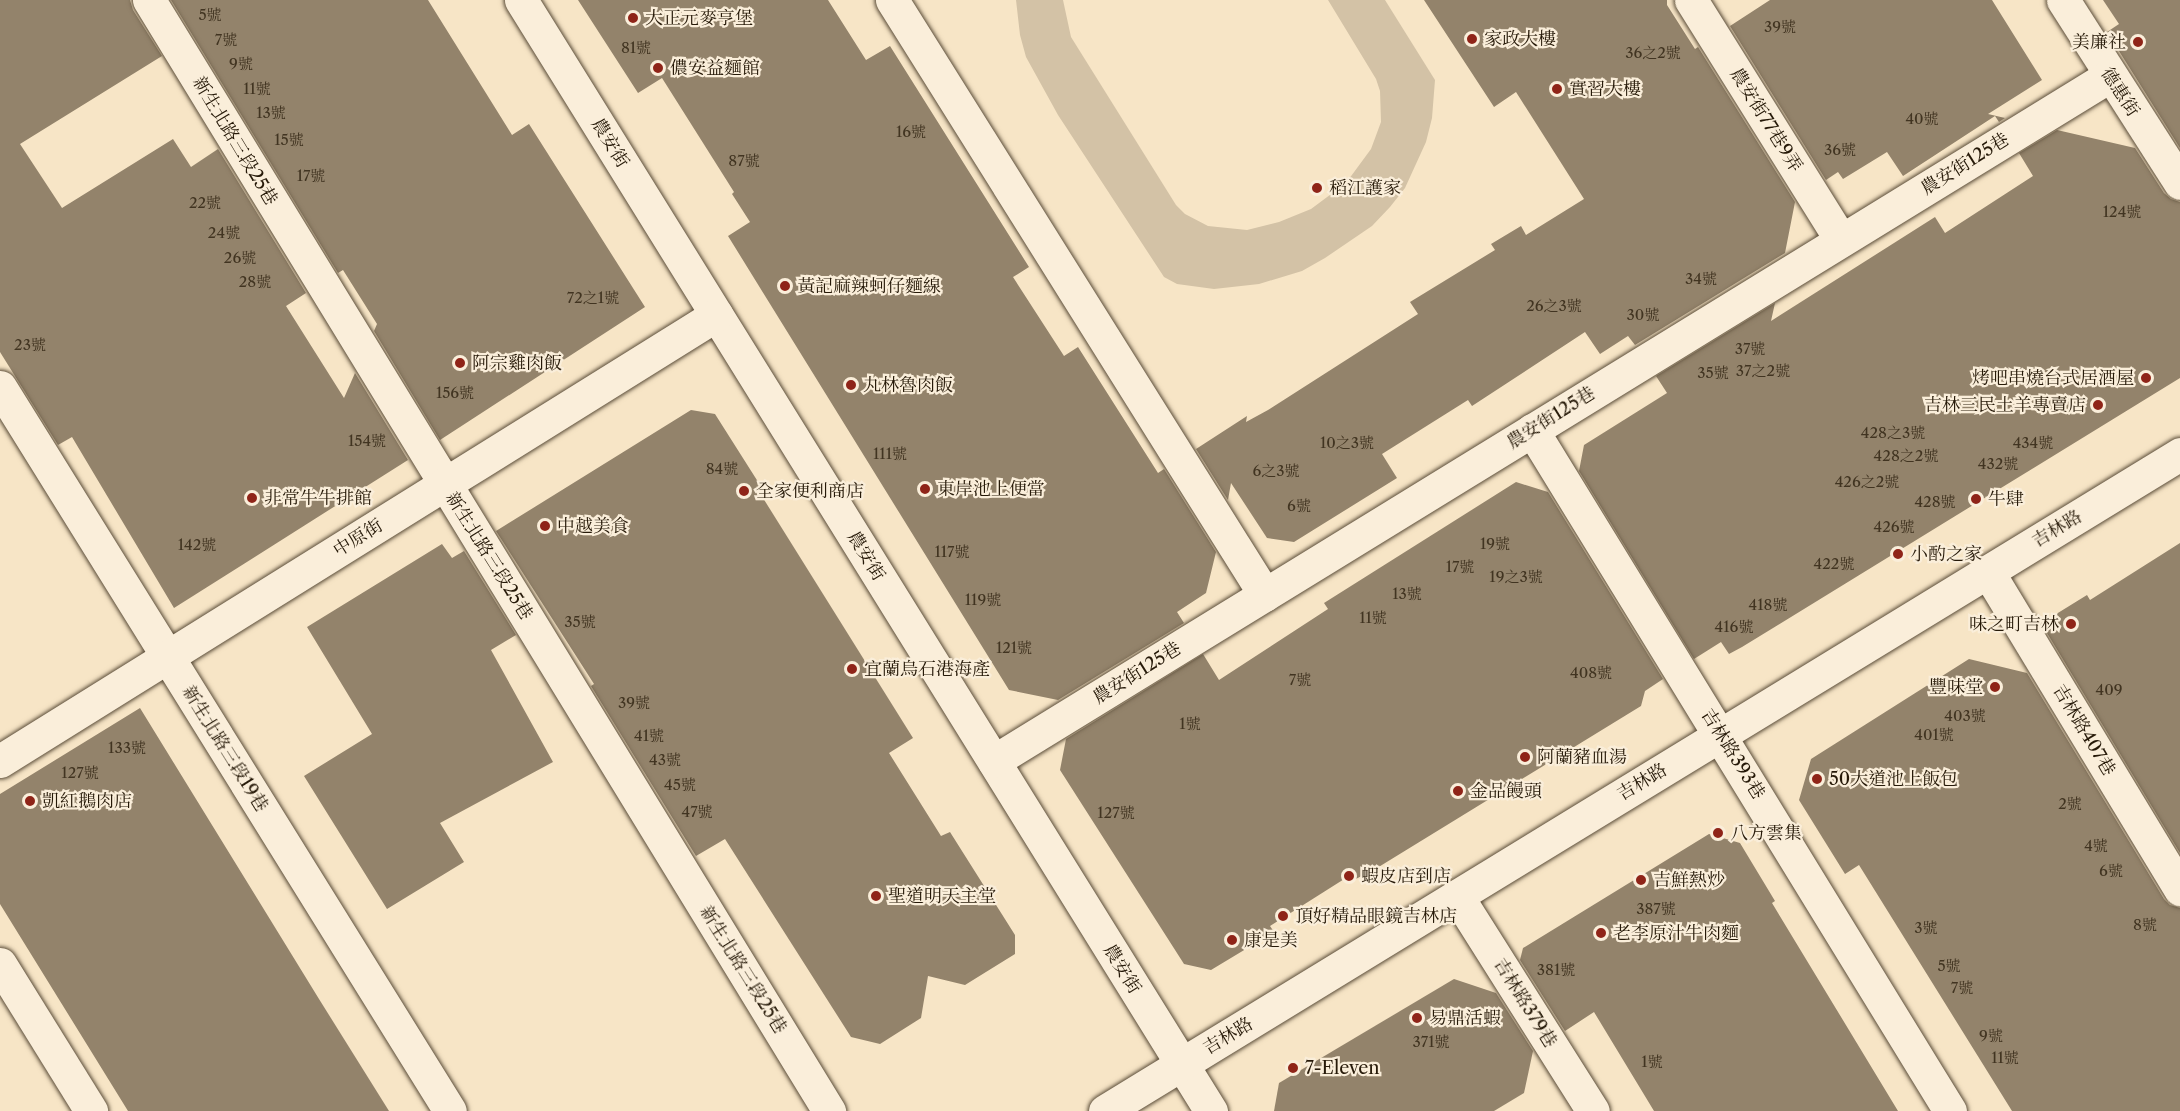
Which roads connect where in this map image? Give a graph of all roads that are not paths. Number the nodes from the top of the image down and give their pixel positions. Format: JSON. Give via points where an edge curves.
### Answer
{"nodes":[{"id":1,"x":149,"y":0,"type":"edge"},
{"id":2,"x":521,"y":0,"type":"edge"},
{"id":3,"x":892,"y":0,"type":"edge"},
{"id":4,"x":1691,"y":0,"type":"edge"},
{"id":5,"x":2062,"y":0,"type":"edge"},
{"id":6,"x":2109,"y":76,"type":"junction"},
{"id":7,"x":2180,"y":183,"type":"edge"},
{"id":8,"x":1841,"y":240,"type":"junction"},
{"id":9,"x":716,"y":315,"type":"junction"},
{"id":10,"x":0,"y":387,"type":"edge"},
{"id":11,"x":1532,"y":430,"type":"junction"},
{"id":12,"x":2180,"y":454,"type":"edge"},
{"id":13,"x":445,"y":484,"type":"junction"},
{"id":14,"x":1988,"y":572,"type":"junction"},
{"id":15,"x":1265,"y":595,"type":"junction"},
{"id":16,"x":167,"y":657,"type":"junction"},
{"id":17,"x":1722,"y":735,"type":"junction"},
{"id":18,"x":0,"y":761,"type":"edge"},
{"id":19,"x":994,"y":761,"type":"junction"},
{"id":20,"x":2180,"y":889,"type":"edge"},
{"id":21,"x":1457,"y":896,"type":"junction"},
{"id":22,"x":0,"y":964,"type":"edge"},
{"id":23,"x":1182,"y":1064,"type":"junction"},
{"id":24,"x":91,"y":1111,"type":"edge"},
{"id":25,"x":450,"y":1111,"type":"edge"},
{"id":26,"x":830,"y":1111,"type":"edge"},
{"id":27,"x":1105,"y":1111,"type":"edge"},
{"id":28,"x":1211,"y":1111,"type":"edge"},
{"id":29,"x":1593,"y":1111,"type":"edge"},
{"id":30,"x":1950,"y":1111,"type":"edge"}],
"edges":[{"from":1,"to":13,"type":"street","name":"新生北路三段25巷"},
{"from":2,"to":9,"type":"street","name":"農安街"},
{"from":3,"to":15,"type":"street"},
{"from":4,"to":8,"type":"street","name":"農安街77巷9弄"},
{"from":5,"to":6,"type":"street","name":"德惠街"},
{"from":6,"to":7,"type":"street","name":"德惠街"},
{"from":6,"to":8,"type":"street","name":"農安街125巷"},
{"from":8,"to":11,"type":"street","name":"農安街125巷"},
{"from":9,"to":13,"type":"street","name":"中原街"},
{"from":9,"to":19,"type":"street","name":"農安街"},
{"from":10,"to":16,"type":"street","name":"新生北路三段19巷"},
{"from":11,"to":15,"type":"street","name":"農安街125巷"},
{"from":11,"to":17,"type":"street","name":"吉林路393巷"},
{"from":12,"to":14,"type":"street","name":"吉林路"},
{"from":13,"to":16,"type":"street","name":"中原街"},
{"from":13,"to":26,"type":"street","name":"新生北路三段25巷"},
{"from":14,"to":17,"type":"street","name":"吉林路"},
{"from":14,"to":20,"type":"street","name":"吉林路407巷"},
{"from":15,"to":19,"type":"street","name":"農安街125巷"},
{"from":16,"to":18,"type":"street","name":"中原街"},
{"from":16,"to":25,"type":"street","name":"新生北路三段19巷"},
{"from":17,"to":21,"type":"street","name":"吉林路"},
{"from":17,"to":30,"type":"street","name":"吉林路393巷"},
{"from":19,"to":23,"type":"street","name":"農安街"},
{"from":21,"to":23,"type":"street","name":"吉林路"},
{"from":21,"to":29,"type":"street","name":"吉林路379巷"},
{"from":22,"to":24,"type":"street"},
{"from":23,"to":27,"type":"street","name":"吉林路"},
{"from":23,"to":28,"type":"street","name":"農安街"}]}
